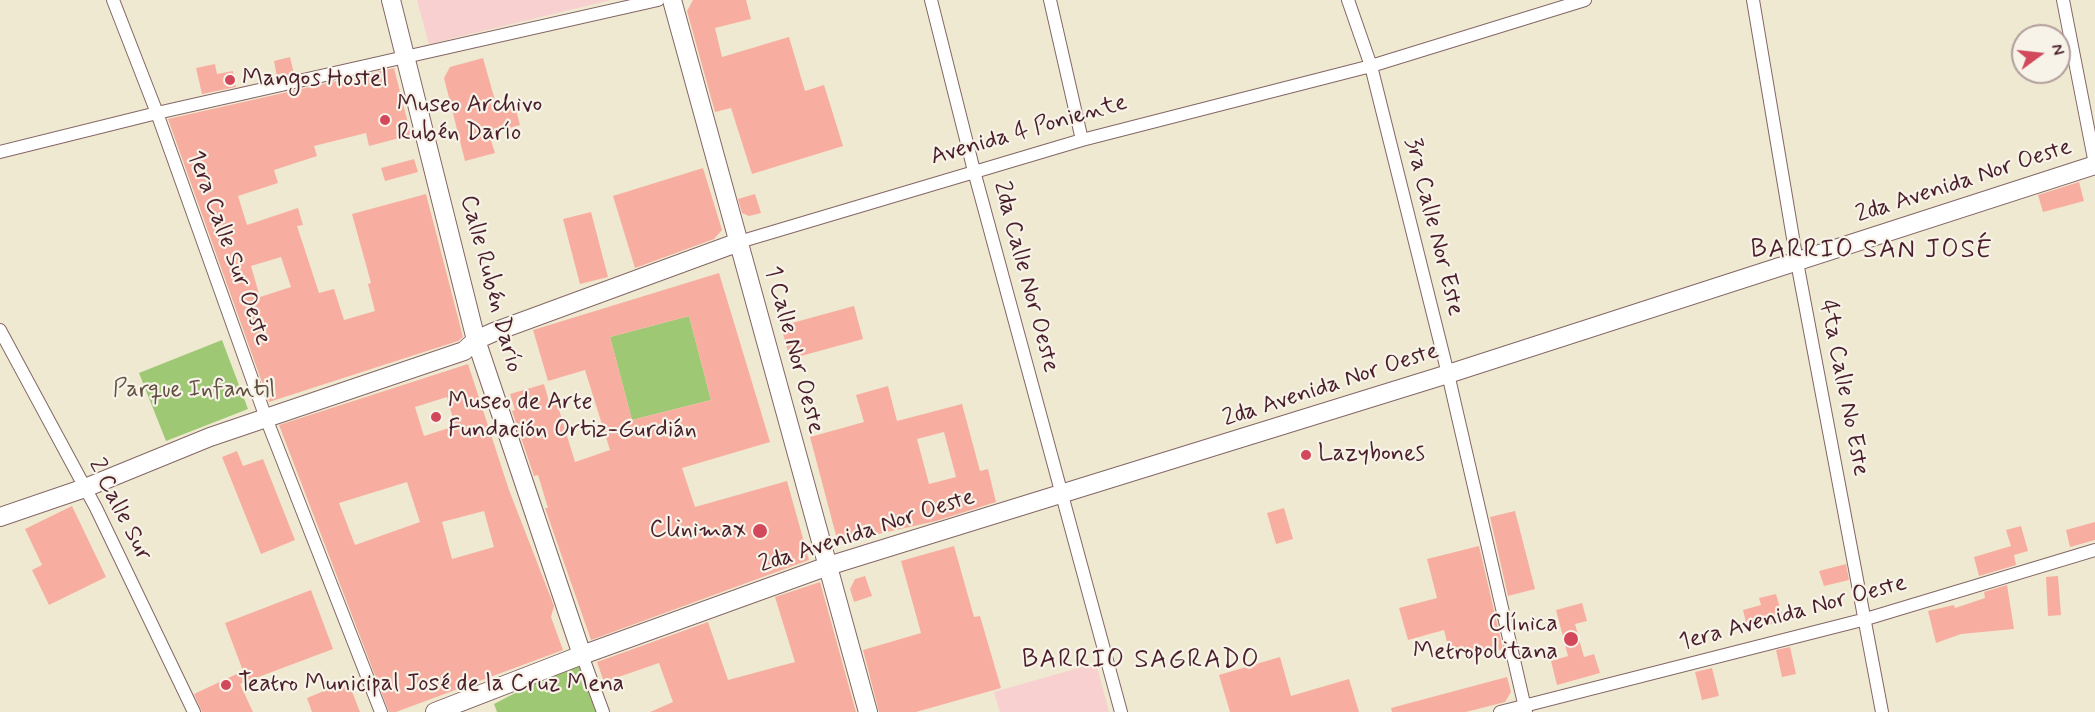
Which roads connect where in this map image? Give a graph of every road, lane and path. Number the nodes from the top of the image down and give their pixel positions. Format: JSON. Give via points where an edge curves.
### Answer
{"nodes":[{"id":1,"x":113,"y":0,"type":"edge"},
{"id":2,"x":391,"y":0,"type":"edge"},
{"id":3,"x":658,"y":0,"type":"edge"},
{"id":4,"x":672,"y":0,"type":"edge"},
{"id":5,"x":931,"y":0,"type":"edge"},
{"id":6,"x":1050,"y":0,"type":"edge"},
{"id":7,"x":1348,"y":0,"type":"edge"},
{"id":8,"x":1585,"y":0,"type":"edge"},
{"id":9,"x":1753,"y":0,"type":"edge"},
{"id":10,"x":2062,"y":0,"type":"edge"},
{"id":11,"x":408,"y":58,"type":"junction"},
{"id":12,"x":1371,"y":66,"type":"junction"},
{"id":13,"x":157,"y":113,"type":"junction"},
{"id":14,"x":1082,"y":140,"type":"junction"},
{"id":15,"x":0,"y":152,"type":"edge"},
{"id":16,"x":2095,"y":164,"type":"edge"},
{"id":17,"x":974,"y":171,"type":"junction"},
{"id":18,"x":739,"y":242,"type":"junction"},
{"id":19,"x":1797,"y":262,"type":"junction"},
{"id":20,"x":2,"y":338,"type":"edge"},
{"id":21,"x":476,"y":340,"type":"junction"},
{"id":22,"x":1448,"y":375,"type":"junction"},
{"id":23,"x":266,"y":418,"type":"junction"},
{"id":24,"x":85,"y":488,"type":"junction"},
{"id":25,"x":1063,"y":496,"type":"junction"},
{"id":26,"x":0,"y":517,"type":"edge"},
{"id":27,"x":2095,"y":550,"type":"edge"},
{"id":28,"x":828,"y":566,"type":"junction"},
{"id":29,"x":1866,"y":619,"type":"junction"},
{"id":30,"x":582,"y":655,"type":"junction"},
{"id":31,"x":1525,"y":709,"type":"edge"},
{"id":32,"x":194,"y":712,"type":"edge"},
{"id":33,"x":381,"y":712,"type":"edge"},
{"id":34,"x":435,"y":712,"type":"edge"},
{"id":35,"x":603,"y":712,"type":"edge"},
{"id":36,"x":868,"y":712,"type":"edge"},
{"id":37,"x":1121,"y":712,"type":"edge"},
{"id":38,"x":1500,"y":712,"type":"edge"},
{"id":39,"x":1882,"y":712,"type":"edge"}],
"edges":[{"from":1,"to":13,"type":"street","name":"1era Calle Sur Oeste"},
{"from":2,"to":11,"type":"street","name":"Calle Rubén Darío"},
{"from":3,"to":11,"type":"street"},
{"from":4,"to":18,"type":"street","name":"1 Calle Nor Oeste"},
{"from":5,"to":17,"type":"street","name":"2da Calle Nor Oeste"},
{"from":6,"to":14,"type":"street"},
{"from":7,"to":12,"type":"street","name":"3ra Calle Nor Este"},
{"from":8,"to":12,"type":"street","name":"Avenida 4 Poniente"},
{"from":9,"to":19,"type":"street","name":"4ta Calle No Este"},
{"from":10,"to":16,"type":"street"},
{"from":11,"to":13,"type":"street"},
{"from":11,"to":21,"type":"street","name":"Calle Rubén Darío"},
{"from":12,"to":14,"type":"street","name":"Avenida 4 Poniente"},
{"from":12,"to":22,"type":"street","name":"3ra Calle Nor Este"},
{"from":13,"to":15,"type":"street"},
{"from":13,"to":23,"type":"street","name":"1era Calle Sur Oeste"},
{"from":14,"to":17,"type":"street","name":"Avenida 4 Poniente"},
{"from":16,"to":19,"type":"street","name":"2da Avenida Nor Oeste"},
{"from":17,"to":18,"type":"street","name":"Avenida 4 Poniente"},
{"from":17,"to":25,"type":"street","name":"2da Calle Nor Oeste"},
{"from":18,"to":21,"type":"street","name":"Avenida 4 Poniente"},
{"from":18,"to":28,"type":"street","name":"1 Calle Nor Oeste"},
{"from":19,"to":22,"type":"street","name":"2da Avenida Nor Oeste"},
{"from":19,"to":29,"type":"street","name":"4ta Calle No Este"},
{"from":20,"to":24,"type":"street","name":"2 Calle Sur"},
{"from":21,"to":23,"type":"street","name":"Avenida 4 Poniente","via":[[464,351]]},
{"from":21,"to":30,"type":"street","name":"Calle Rubén Darío"},
{"from":22,"to":25,"type":"street","name":"2da Avenida Nor Oeste"},
{"from":22,"to":31,"type":"street","name":"3ra Calle Nor Este"},
{"from":23,"to":24,"type":"street","name":"Avenida 4 Poniente"},
{"from":23,"to":33,"type":"street","name":"1era Calle Sur Oeste"},
{"from":24,"to":26,"type":"street","name":"Avenida 4 Poniente"},
{"from":24,"to":32,"type":"street","name":"2 Calle Sur"},
{"from":25,"to":28,"type":"street","name":"2da Avenida Nor Oeste"},
{"from":25,"to":37,"type":"street","name":"2da Calle Nor Oeste"},
{"from":27,"to":29,"type":"street","name":"1era Avenida Nor Oeste"},
{"from":28,"to":30,"type":"street","name":"2da Avenida Nor Oeste"},
{"from":28,"to":36,"type":"street","name":"1 Calle Nor Oeste"},
{"from":29,"to":31,"type":"street","name":"1era Avenida Nor Oeste"},
{"from":29,"to":39,"type":"street","name":"4ta Calle No Este"},
{"from":30,"to":34,"type":"street","name":"2da Avenida Nor Oeste"},
{"from":30,"to":35,"type":"street","name":"Calle Rubén Darío"},
{"from":31,"to":38,"type":"street","name":"1era Avenida Nor Oeste"}]}
